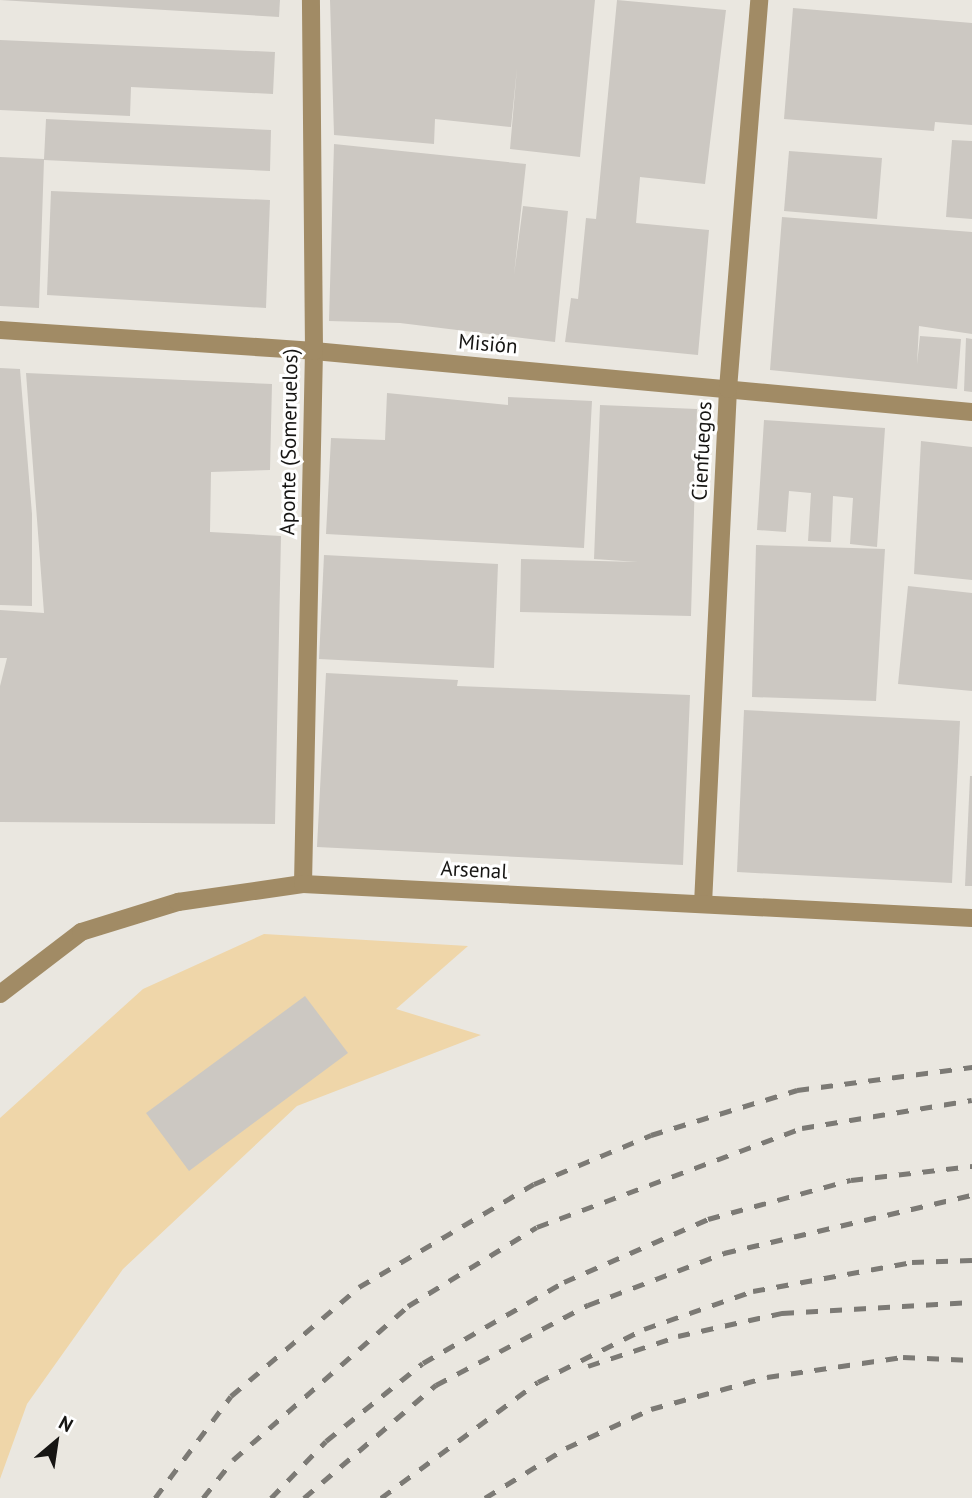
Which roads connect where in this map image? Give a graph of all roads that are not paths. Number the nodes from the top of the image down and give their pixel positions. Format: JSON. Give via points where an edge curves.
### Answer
{"nodes":[{"id":1,"x":311,"y":0,"type":"edge"},
{"id":2,"x":759,"y":0,"type":"edge"},
{"id":3,"x":0,"y":330,"type":"edge"},
{"id":4,"x":314,"y":351,"type":"junction"},
{"id":5,"x":727,"y":389,"type":"junction"},
{"id":6,"x":972,"y":412,"type":"edge"},
{"id":7,"x":303,"y":884,"type":"junction"},
{"id":8,"x":703,"y":904,"type":"junction"},
{"id":9,"x":972,"y":918,"type":"edge"},
{"id":10,"x":0,"y":994,"type":"edge"}],
"edges":[{"from":1,"to":4,"type":"street","name":"Aponte (Someruelos)"},
{"from":2,"to":5,"type":"street","name":"Cienfuegos"},
{"from":3,"to":4,"type":"street","name":"Misión"},
{"from":4,"to":5,"type":"street","name":"Misión"},
{"from":4,"to":7,"type":"street","name":"Aponte (Someruelos)"},
{"from":5,"to":6,"type":"street","name":"Misión"},
{"from":5,"to":8,"type":"street","name":"Cienfuegos"},
{"from":7,"to":8,"type":"street","name":"Arsenal"},
{"from":7,"to":10,"type":"street","name":"Arsenal","via":[[178,902],[80,932]]},
{"from":8,"to":9,"type":"street","name":"Arsenal"}]}
